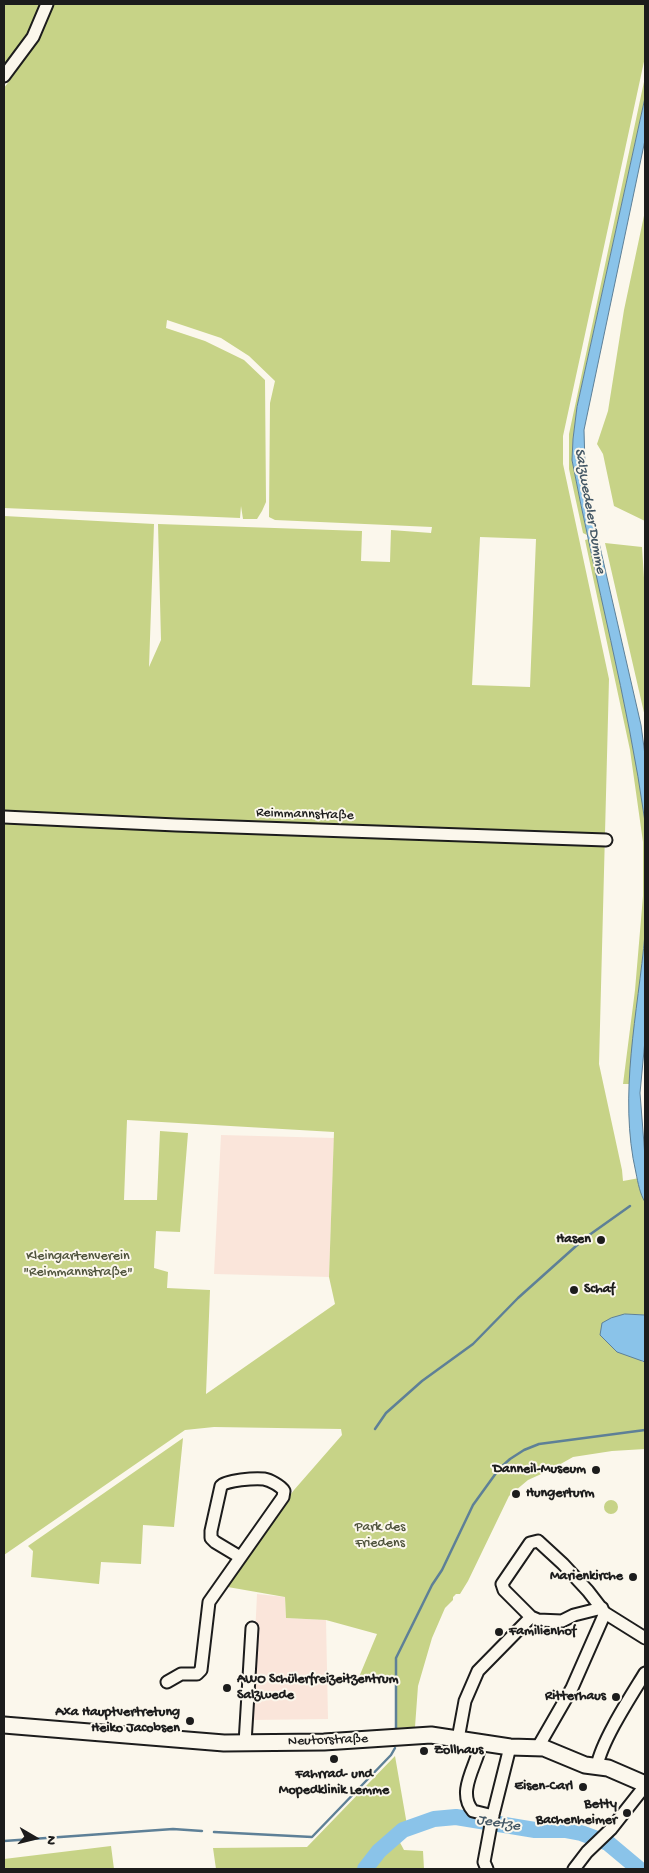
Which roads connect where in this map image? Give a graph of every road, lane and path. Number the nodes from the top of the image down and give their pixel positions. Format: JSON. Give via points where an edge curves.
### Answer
{"nodes":[{"id":1,"x":47,"y":4,"type":"edge"},
{"id":2,"x":4,"y":76,"type":"edge"},
{"id":3,"x":4,"y":816,"type":"edge"},
{"id":4,"x":606,"y":840,"type":"dead end"},
{"id":5,"x":240,"y":1557,"type":"junction"},
{"id":6,"x":603,"y":1610,"type":"junction"},
{"id":7,"x":531,"y":1617,"type":"junction"},
{"id":8,"x":252,"y":1628,"type":"dead end"},
{"id":9,"x":645,"y":1638,"type":"edge"},
{"id":10,"x":645,"y":1673,"type":"edge"},
{"id":11,"x":167,"y":1682,"type":"dead end"},
{"id":12,"x":4,"y":1725,"type":"edge"},
{"id":13,"x":458,"y":1739,"type":"junction"},
{"id":14,"x":245,"y":1743,"type":"junction"},
{"id":15,"x":481,"y":1743,"type":"junction"},
{"id":16,"x":510,"y":1747,"type":"junction"},
{"id":17,"x":538,"y":1747,"type":"junction"},
{"id":18,"x":597,"y":1766,"type":"junction"},
{"id":19,"x":645,"y":1785,"type":"edge"},
{"id":20,"x":492,"y":1820,"type":"junction"},
{"id":21,"x":486,"y":1868,"type":"edge"},
{"id":22,"x":574,"y":1869,"type":"edge"}],
"edges":[{"from":1,"to":2,"type":"street","via":[[33,37]]},
{"from":3,"to":4,"type":"street","name":"Reimmannstraße","via":[[176,826]]},
{"from":5,"to":5,"type":"street","via":[[283,1497],[282,1488],[265,1479],[226,1482],[221,1486],[211,1538]]},
{"from":5,"to":11,"type":"street","via":[[209,1602],[201,1672],[181,1674]]},
{"from":6,"to":7,"type":"street","via":[[574,1615],[562,1621],[548,1622]]},
{"from":6,"to":7,"type":"street","via":[[563,1564],[538,1542],[530,1543],[502,1584]]},
{"from":6,"to":9,"type":"street"},
{"from":6,"to":17,"type":"street","via":[[572,1688]]},
{"from":7,"to":13,"type":"street","via":[[481,1666],[472,1681]]},
{"from":8,"to":14,"type":"street"},
{"from":10,"to":18,"type":"street","via":[[606,1743]]},
{"from":12,"to":14,"type":"street","name":"Neutorstraße"},
{"from":13,"to":14,"type":"street","name":"Neutorstraße","via":[[431,1735]]},
{"from":13,"to":15,"type":"street","name":"Neutorstraße"},
{"from":15,"to":16,"type":"street","name":"Neutorstraße"},
{"from":15,"to":20,"type":"street","via":[[466,1790],[466,1801],[473,1812]]},
{"from":16,"to":17,"type":"street","name":"Neutorstraße"},
{"from":16,"to":20,"type":"street"},
{"from":17,"to":18,"type":"street","name":"Neutorstraße","via":[[585,1765]]},
{"from":18,"to":19,"type":"street","name":"Neutorstraße"},
{"from":19,"to":22,"type":"street"},
{"from":20,"to":21,"type":"street"}]}
